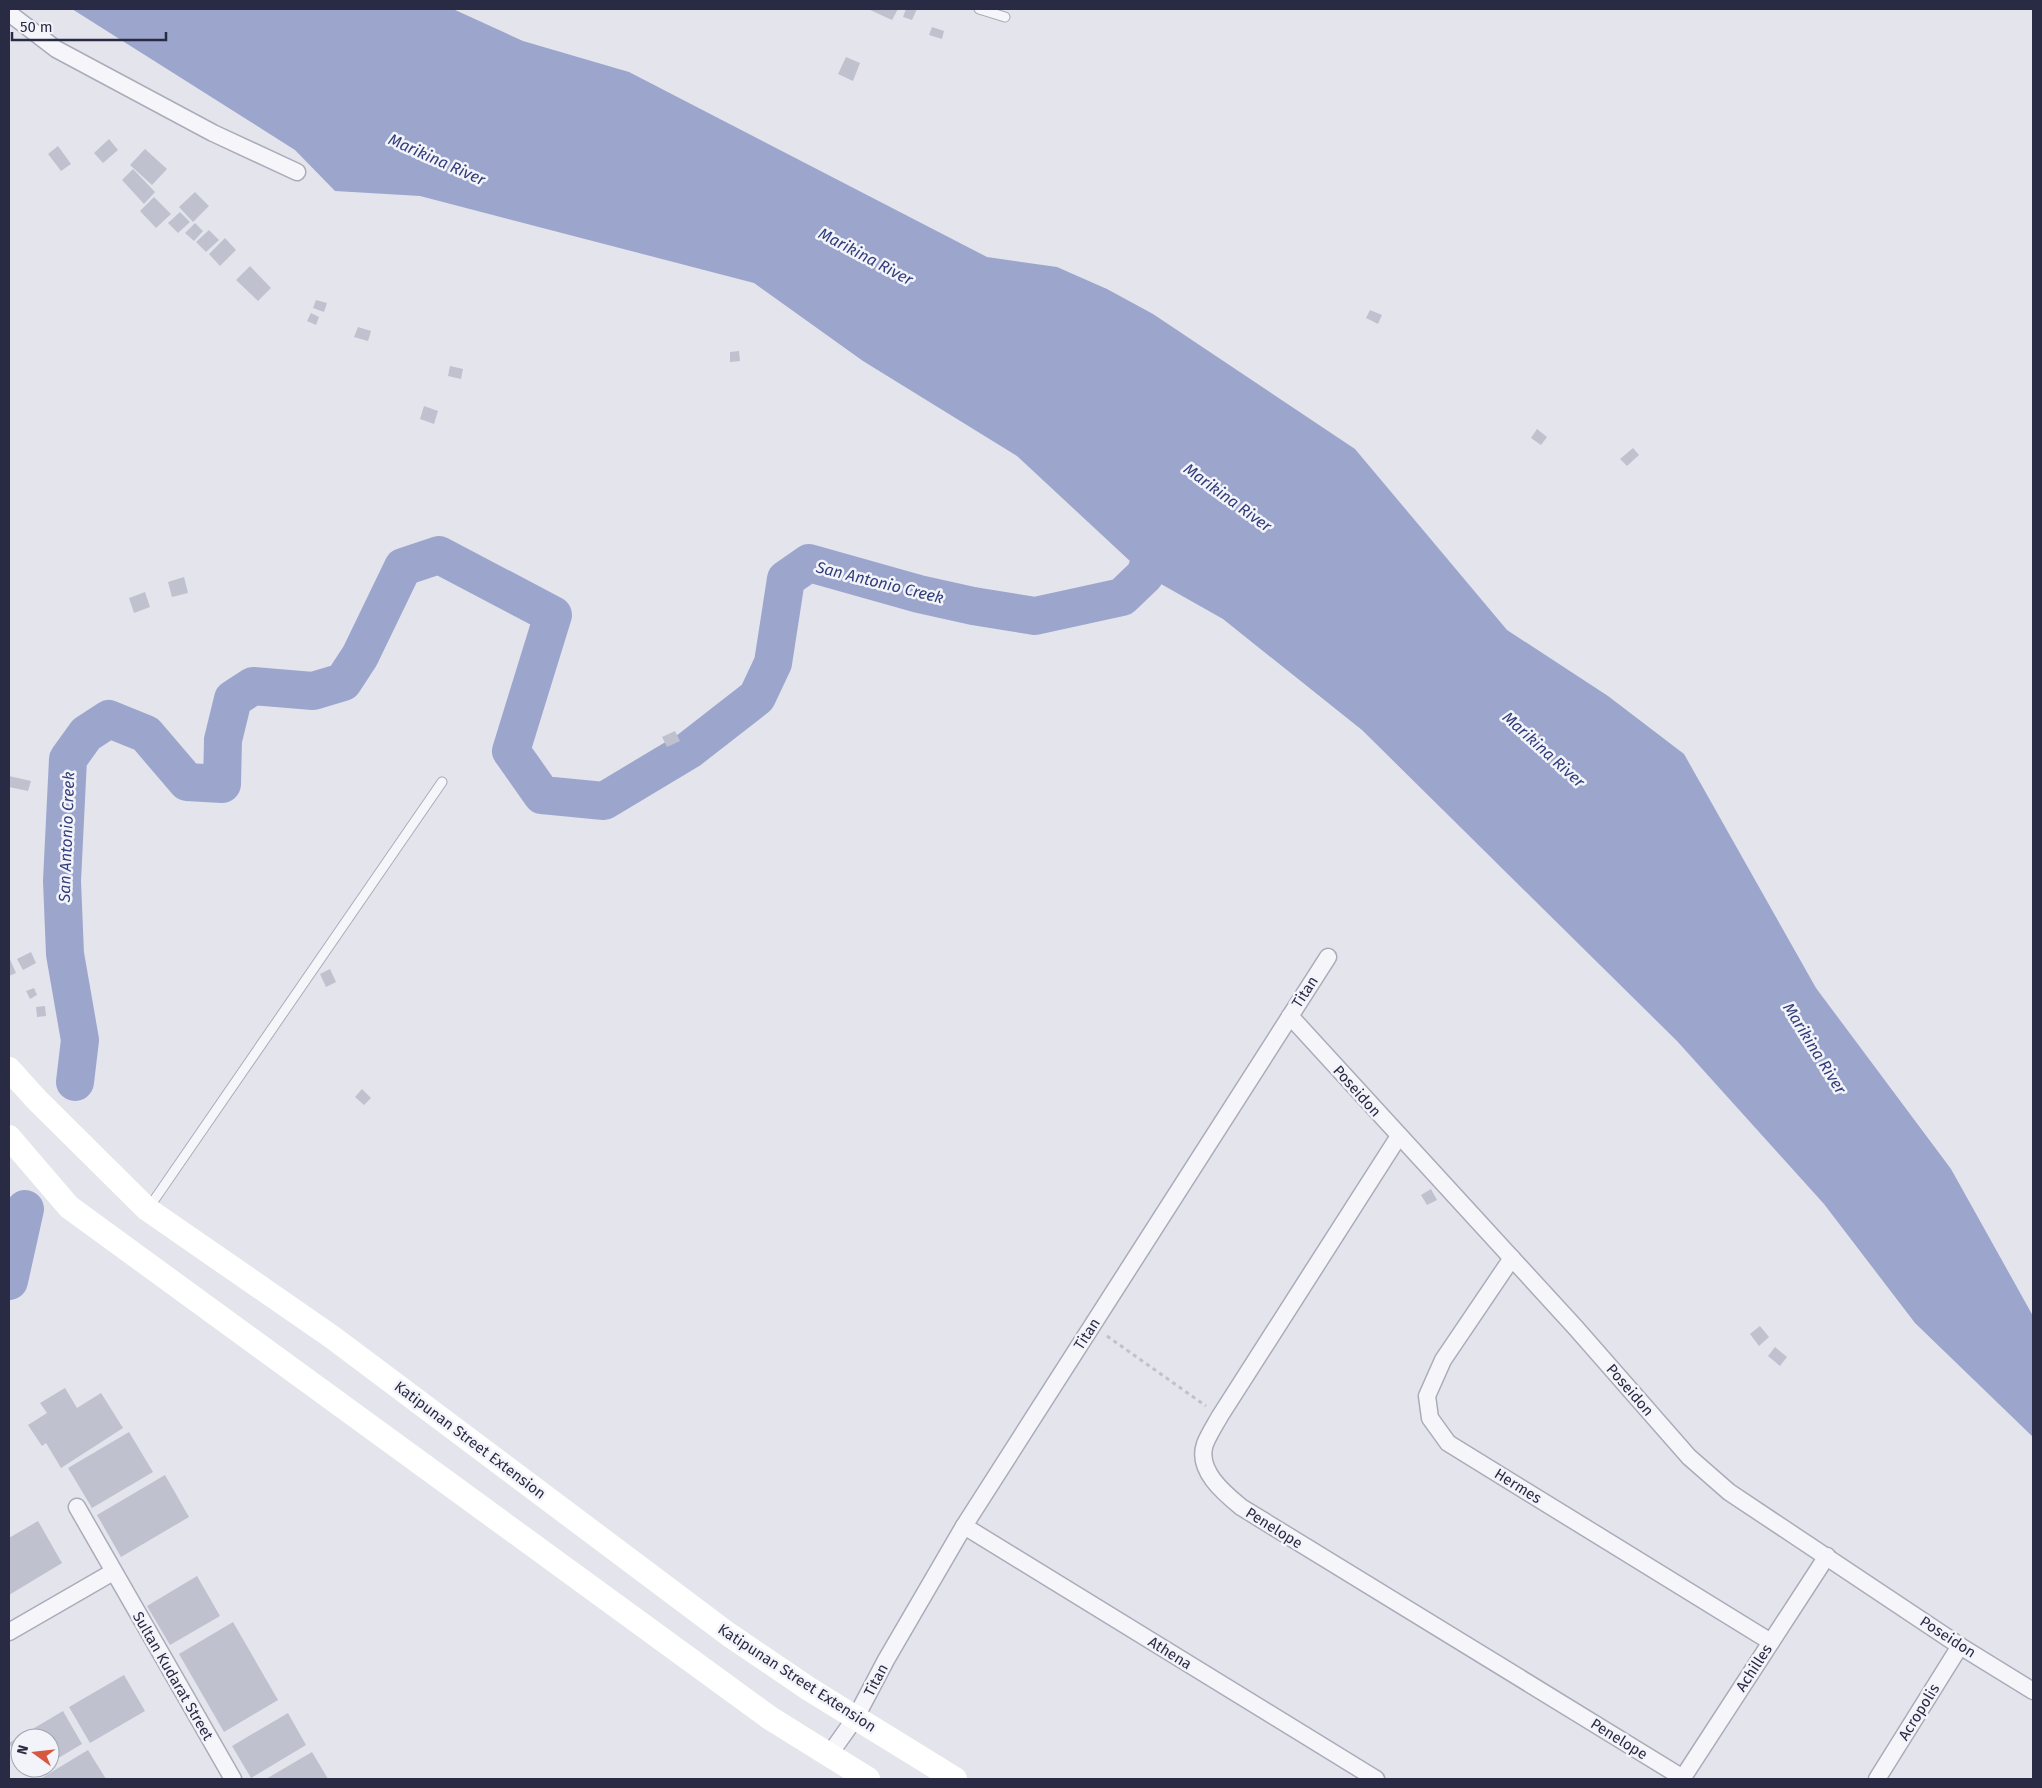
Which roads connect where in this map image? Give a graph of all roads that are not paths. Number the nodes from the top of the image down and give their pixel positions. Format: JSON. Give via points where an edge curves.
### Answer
{"nodes":[{"id":1,"x":978,"y":9,"type":"edge"},
{"id":2,"x":9,"y":13,"type":"edge"},
{"id":3,"x":1006,"y":17,"type":"dead end"},
{"id":4,"x":297,"y":172,"type":"dead end"},
{"id":5,"x":442,"y":782,"type":"dead end"},
{"id":6,"x":1328,"y":956,"type":"dead end"},
{"id":7,"x":1290,"y":1016,"type":"junction"},
{"id":8,"x":9,"y":1069,"type":"edge"},
{"id":9,"x":1398,"y":1136,"type":"junction"},
{"id":10,"x":14,"y":1143,"type":"edge"},
{"id":11,"x":147,"y":1209,"type":"junction"},
{"id":12,"x":1512,"y":1258,"type":"junction"},
{"id":13,"x":77,"y":1507,"type":"dead end"},
{"id":14,"x":964,"y":1526,"type":"junction"},
{"id":15,"x":1827,"y":1556,"type":"junction"},
{"id":16,"x":113,"y":1572,"type":"junction"},
{"id":17,"x":9,"y":1632,"type":"edge"},
{"id":18,"x":1771,"y":1642,"type":"junction"},
{"id":19,"x":1960,"y":1646,"type":"junction"},
{"id":20,"x":2033,"y":1691,"type":"edge"},
{"id":21,"x":856,"y":1717,"type":"junction"},
{"id":22,"x":829,"y":1755,"type":"junction"},
{"id":23,"x":864,"y":1778,"type":"edge"},
{"id":24,"x":233,"y":1779,"type":"edge"},
{"id":25,"x":955,"y":1779,"type":"edge"},
{"id":26,"x":1376,"y":1779,"type":"edge"},
{"id":27,"x":1682,"y":1779,"type":"edge"},
{"id":28,"x":1877,"y":1779,"type":"edge"}],
"edges":[{"from":1,"to":3,"type":"lane"},
{"from":2,"to":4,"type":"street","via":[[56,49],[213,133]]},
{"from":5,"to":11,"type":"lane"},
{"from":6,"to":7,"type":"street","name":"Titan"},
{"from":7,"to":9,"type":"street","name":"Poseidon"},
{"from":7,"to":14,"type":"street","name":"Titan"},
{"from":8,"to":11,"type":"street","name":"Katipunan Street Extension"},
{"from":9,"to":12,"type":"street","name":"Poseidon"},
{"from":9,"to":27,"type":"street","name":"Penelope","via":[[1220,1416],[1205,1445],[1204,1460],[1212,1479],[1241,1508]]},
{"from":10,"to":22,"type":"street","via":[[69,1207],[770,1718]]},
{"from":11,"to":21,"type":"street","name":"Katipunan Street Extension","via":[[332,1336],[728,1634],[808,1689]]},
{"from":12,"to":15,"type":"street","name":"Poseidon","via":[[1689,1457],[1729,1492]]},
{"from":12,"to":18,"type":"street","name":"Hermes","via":[[1443,1360],[1427,1396],[1430,1418],[1448,1443]]},
{"from":13,"to":16,"type":"street","name":"Sultan Kudarat Street"},
{"from":14,"to":21,"type":"street","name":"Titan"},
{"from":14,"to":26,"type":"street","name":"Athena"},
{"from":15,"to":18,"type":"street","name":"Achilles"},
{"from":15,"to":19,"type":"street","name":"Poseidon"},
{"from":16,"to":17,"type":"street"},
{"from":16,"to":24,"type":"street","name":"Sultan Kudarat Street"},
{"from":18,"to":27,"type":"street","name":"Achilles"},
{"from":19,"to":20,"type":"street","name":"Poseidon"},
{"from":19,"to":28,"type":"street","name":"Acropolis"},
{"from":21,"to":22,"type":"street","name":"Titan"},
{"from":21,"to":25,"type":"street","name":"Katipunan Street Extension"},
{"from":22,"to":23,"type":"street"}]}
